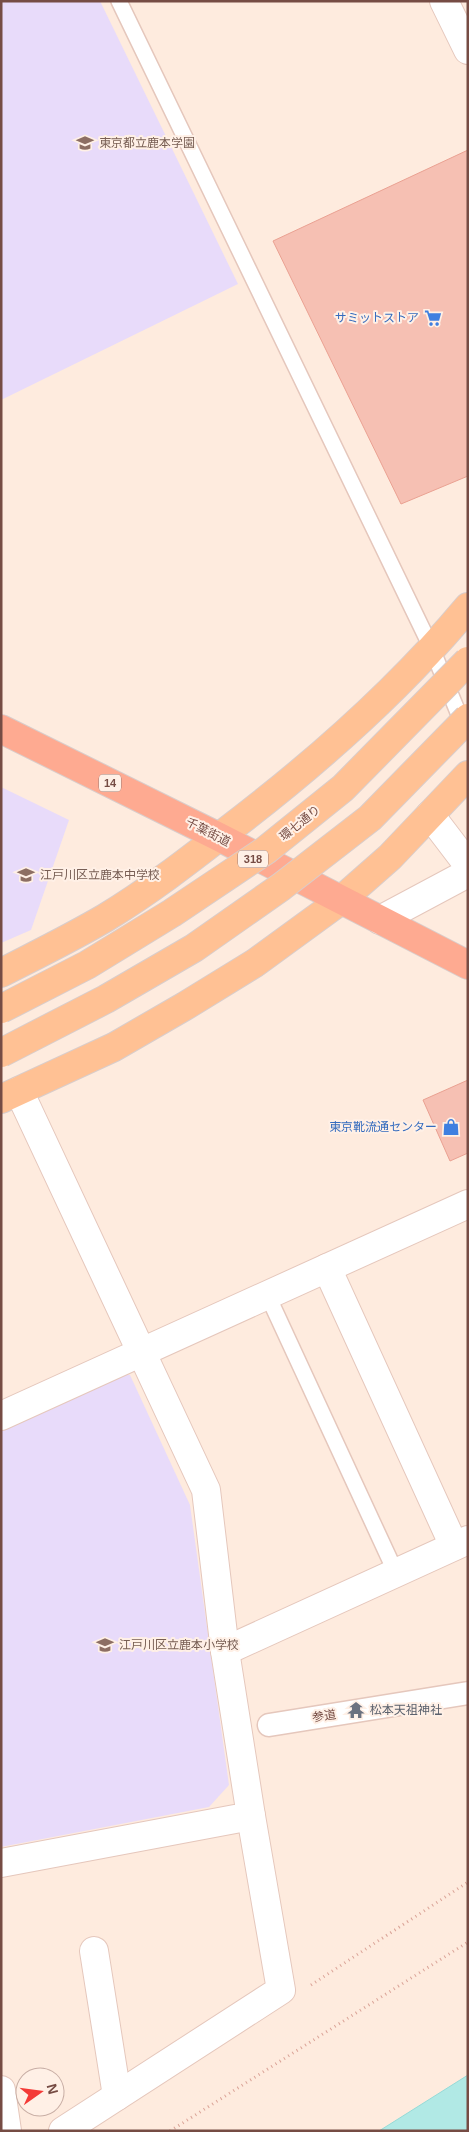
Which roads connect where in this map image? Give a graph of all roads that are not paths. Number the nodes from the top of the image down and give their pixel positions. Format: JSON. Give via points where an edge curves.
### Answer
{"nodes":[{"id":1,"x":118,"y":1,"type":"edge"},
{"id":2,"x":444,"y":1,"type":"edge"},
{"id":3,"x":466,"y":43,"type":"edge"},
{"id":4,"x":468,"y":607,"type":"edge"},
{"id":5,"x":432,"y":649,"type":"junction"},
{"id":6,"x":468,"y":661,"type":"edge"},
{"id":7,"x":468,"y":718,"type":"edge"},
{"id":8,"x":1,"y":729,"type":"edge"},
{"id":9,"x":468,"y":736,"type":"edge"},
{"id":10,"x":468,"y":775,"type":"edge"},
{"id":11,"x":430,"y":815,"type":"junction"},
{"id":12,"x":219,"y":837,"type":"junction"},
{"id":13,"x":468,"y":860,"type":"edge"},
{"id":14,"x":468,"y":873,"type":"edge"},
{"id":15,"x":340,"y":901,"type":"junction"},
{"id":16,"x":380,"y":920,"type":"junction"},
{"id":17,"x":468,"y":965,"type":"edge"},
{"id":18,"x":1,"y":973,"type":"edge"},
{"id":19,"x":1,"y":1009,"type":"edge"},
{"id":20,"x":1,"y":1053,"type":"edge"},
{"id":21,"x":10,"y":1095,"type":"edge"},
{"id":22,"x":468,"y":1204,"type":"edge"},
{"id":23,"x":327,"y":1268,"type":"junction"},
{"id":24,"x":268,"y":1296,"type":"junction"},
{"id":25,"x":141,"y":1354,"type":"junction"},
{"id":26,"x":1,"y":1416,"type":"edge"},
{"id":27,"x":461,"y":1543,"type":"edge"},
{"id":28,"x":396,"y":1573,"type":"junction"},
{"id":29,"x":225,"y":1651,"type":"junction"},
{"id":30,"x":468,"y":1693,"type":"edge"},
{"id":31,"x":269,"y":1725,"type":"dead end"},
{"id":32,"x":251,"y":1816,"type":"junction"},
{"id":33,"x":1,"y":1863,"type":"edge"},
{"id":34,"x":94,"y":1951,"type":"dead end"},
{"id":35,"x":1,"y":2090,"type":"edge"},
{"id":36,"x":117,"y":2096,"type":"junction"},
{"id":37,"x":7,"y":2131,"type":"edge"},
{"id":38,"x":63,"y":2131,"type":"edge"}],
"edges":[{"from":1,"to":5,"type":"lane"},
{"from":2,"to":3,"type":"street"},
{"from":4,"to":5,"type":"main road"},
{"from":5,"to":9,"type":"lane"},
{"from":5,"to":12,"type":"main road","via":[[338,740],[288,784]]},
{"from":6,"to":19,"type":"main road","name":"環七通り","number":"318","bridge":true,"via":[[343,788],[266,850],[172,914],[87,965]]},
{"from":7,"to":20,"type":"main road","bridge":true,"via":[[370,818],[281,887],[194,948],[106,999]]},
{"from":8,"to":12,"type":"highway","name":"千葉街道","number":"14"},
{"from":10,"to":11,"type":"main road"},
{"from":11,"to":13,"type":"street","via":[[462,857]]},
{"from":11,"to":15,"type":"main road","via":[[390,857]]},
{"from":12,"to":15,"type":"highway","name":"千葉街道","number":"14"},
{"from":12,"to":18,"type":"main road","via":[[105,918]]},
{"from":14,"to":16,"type":"street"},
{"from":15,"to":16,"type":"highway","name":"千葉街道","number":"14"},
{"from":15,"to":21,"type":"main road","via":[[255,962],[186,1006],[114,1047]]},
{"from":16,"to":17,"type":"highway","name":"千葉街道","number":"14"},
{"from":21,"to":25,"type":"street"},
{"from":22,"to":23,"type":"street"},
{"from":23,"to":24,"type":"street"},
{"from":23,"to":27,"type":"street"},
{"from":24,"to":25,"type":"street"},
{"from":24,"to":28,"type":"lane"},
{"from":25,"to":26,"type":"street"},
{"from":25,"to":29,"type":"street","via":[[206,1490]]},
{"from":27,"to":28,"type":"street"},
{"from":28,"to":29,"type":"street"},
{"from":29,"to":32,"type":"street"},
{"from":30,"to":31,"type":"street","name":"参道"},
{"from":32,"to":33,"type":"street"},
{"from":32,"to":36,"type":"street","via":[[281,1990]]},
{"from":34,"to":36,"type":"street"},
{"from":35,"to":37,"type":"street"},
{"from":36,"to":38,"type":"street"}]}
